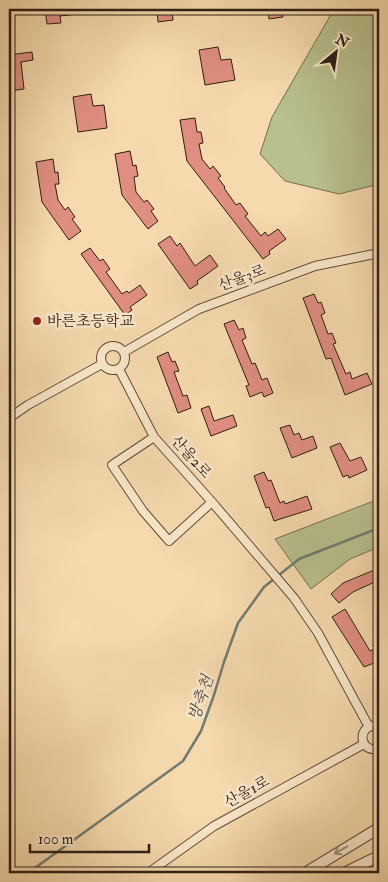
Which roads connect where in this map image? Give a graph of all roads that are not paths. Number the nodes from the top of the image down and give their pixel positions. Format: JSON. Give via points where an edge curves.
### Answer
{"nodes":[{"id":1,"x":379,"y":253,"type":"edge"},
{"id":2,"x":124,"y":352,"type":"junction"},
{"id":3,"x":102,"y":364,"type":"junction"},
{"id":4,"x":119,"y":369,"type":"junction"},
{"id":5,"x":9,"y":418,"type":"edge"},
{"id":6,"x":154,"y":437,"type":"junction"},
{"id":7,"x":212,"y":502,"type":"junction"},
{"id":8,"x":369,"y":726,"type":"junction"},
{"id":9,"x":379,"y":726,"type":"edge"},
{"id":10,"x":364,"y":744,"type":"junction"},
{"id":11,"x":379,"y":749,"type":"edge"},
{"id":12,"x":379,"y":828,"type":"edge"},
{"id":13,"x":379,"y":856,"type":"edge"},
{"id":14,"x":148,"y":873,"type":"edge"},
{"id":15,"x":305,"y":873,"type":"edge"},
{"id":16,"x":344,"y":873,"type":"edge"}],
"edges":[{"from":1,"to":2,"type":"street","name":"산울3로","via":[[315,266],[198,309]]},
{"from":2,"to":3,"type":"street","via":[[114,346],[106,348]]},
{"from":2,"to":4,"type":"street","via":[[125,364]]},
{"from":3,"to":4,"type":"street","via":[[110,370]]},
{"from":3,"to":5,"type":"street"},
{"from":4,"to":6,"type":"street","name":"산울2로"},
{"from":6,"to":7,"type":"street","name":"산울2로"},
{"from":6,"to":7,"type":"street","via":[[112,464],[143,511],[169,540]]},
{"from":7,"to":8,"type":"street","name":"산울2로","via":[[294,598],[318,633]]},
{"from":8,"to":9,"type":"street"},
{"from":8,"to":10,"type":"street","via":[[363,733]]},
{"from":10,"to":11,"type":"street","via":[[372,750]]},
{"from":10,"to":14,"type":"street","name":"산울1로","via":[[214,826]]},
{"from":12,"to":15,"type":"street","one_way":true},
{"from":13,"to":16,"type":"street"}]}
